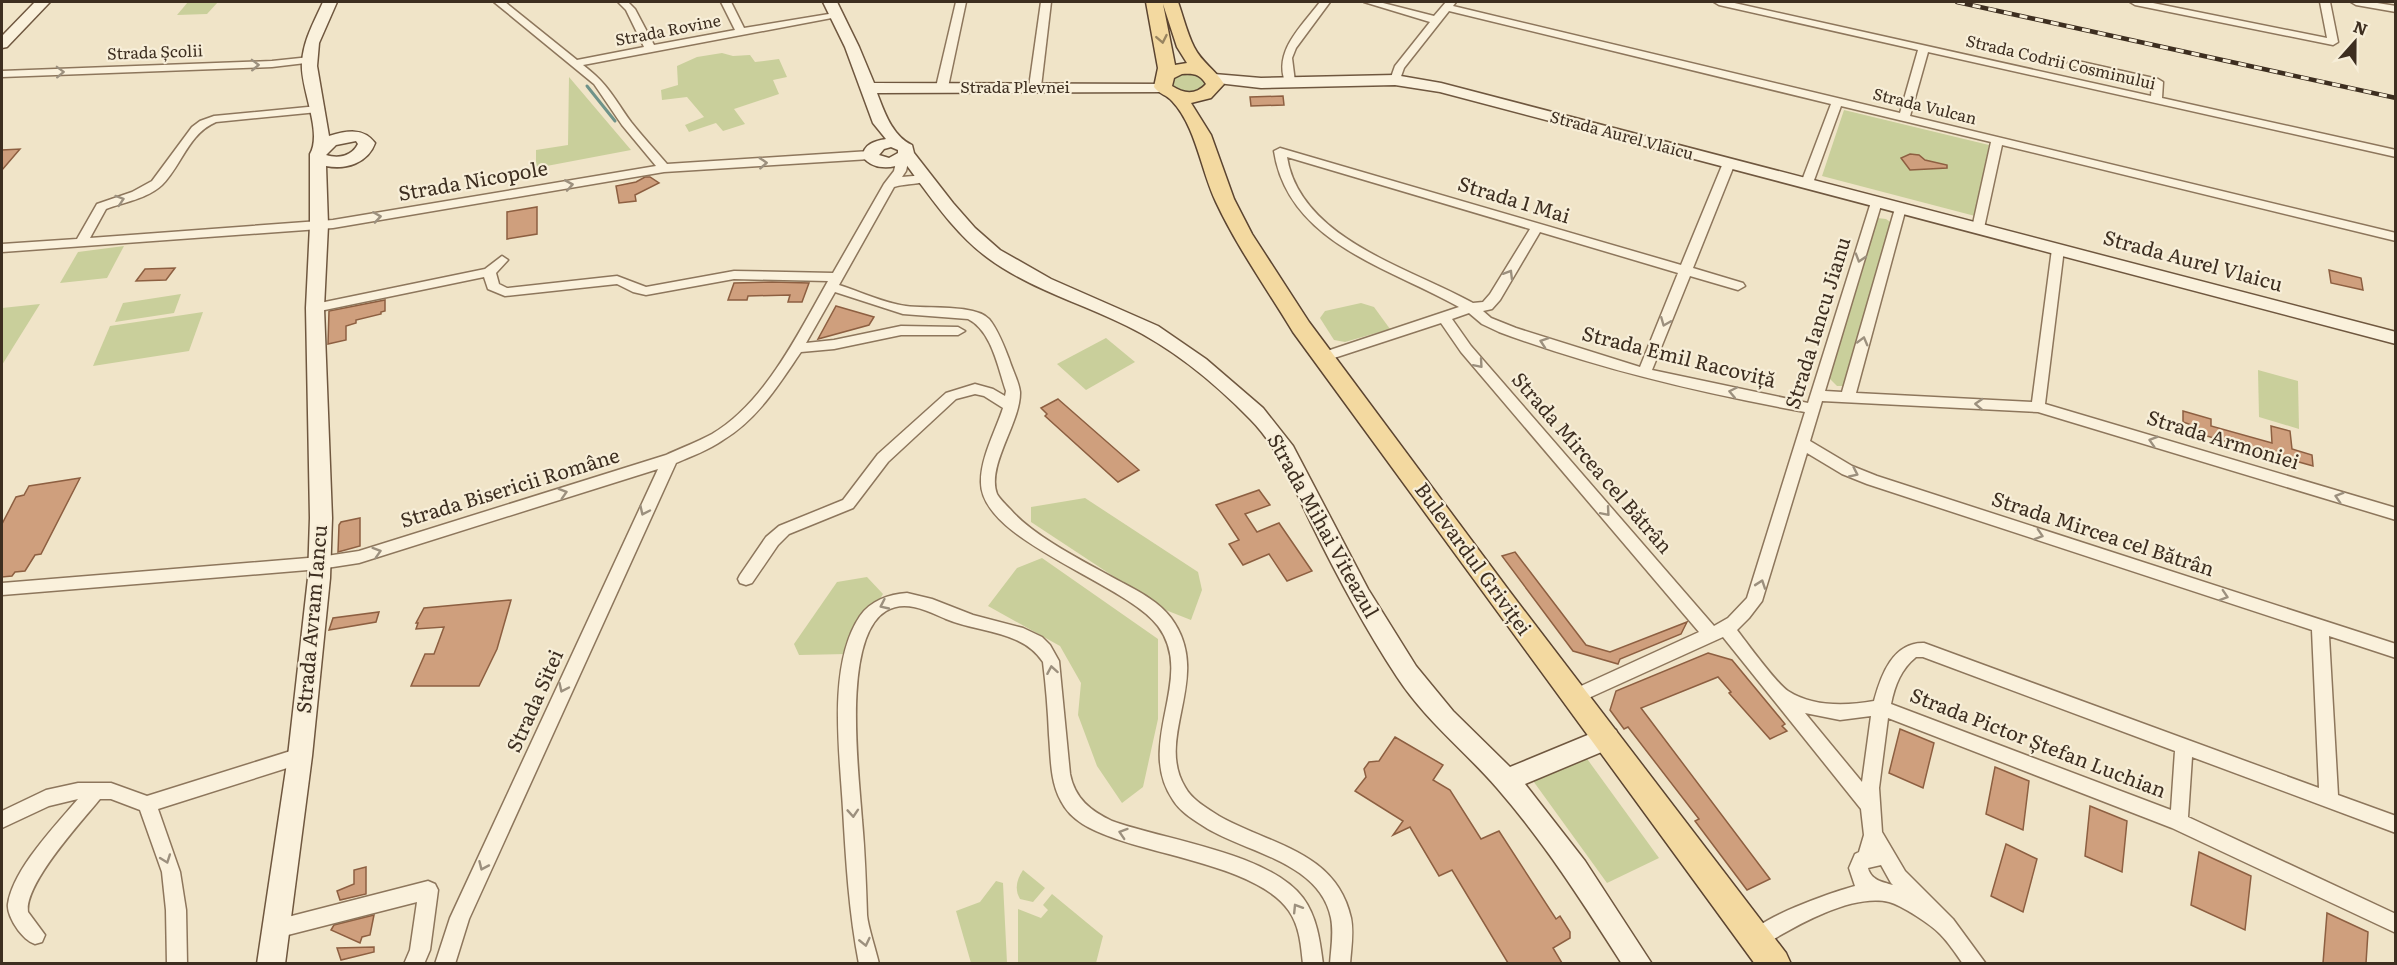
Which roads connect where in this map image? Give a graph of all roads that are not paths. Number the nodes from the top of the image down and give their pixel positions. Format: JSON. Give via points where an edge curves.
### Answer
{"nodes":[{"id":1,"x":43,"y":2,"type":"edge"},
{"id":2,"x":330,"y":2,"type":"edge"},
{"id":3,"x":499,"y":2,"type":"edge"},
{"id":4,"x":623,"y":2,"type":"edge"},
{"id":5,"x":726,"y":2,"type":"edge"},
{"id":6,"x":962,"y":2,"type":"edge"},
{"id":7,"x":1046,"y":2,"type":"edge"},
{"id":8,"x":1154,"y":2,"type":"edge"},
{"id":9,"x":1170,"y":2,"type":"edge"},
{"id":10,"x":1325,"y":2,"type":"edge"},
{"id":11,"x":1369,"y":2,"type":"edge"},
{"id":12,"x":1719,"y":2,"type":"edge"},
{"id":13,"x":2135,"y":2,"type":"edge"},
{"id":14,"x":2325,"y":2,"type":"edge"},
{"id":15,"x":2356,"y":2,"type":"edge"},
{"id":16,"x":1448,"y":4,"type":"edge"},
{"id":17,"x":834,"y":8,"type":"edge"},
{"id":18,"x":2396,"y":9,"type":"edge"},
{"id":19,"x":1436,"y":20,"type":"junction"},
{"id":20,"x":741,"y":32,"type":"junction"},
{"id":21,"x":2,"y":44,"type":"edge"},
{"id":22,"x":650,"y":48,"type":"junction"},
{"id":23,"x":1924,"y":49,"type":"junction"},
{"id":24,"x":310,"y":60,"type":"junction"},
{"id":25,"x":576,"y":63,"type":"junction"},
{"id":26,"x":2073,"y":63,"type":"dead end"},
{"id":27,"x":2,"y":74,"type":"edge"},
{"id":28,"x":1395,"y":80,"type":"junction"},
{"id":29,"x":1209,"y":82,"type":"junction"},
{"id":30,"x":1290,"y":82,"type":"junction"},
{"id":31,"x":1168,"y":86,"type":"junction"},
{"id":32,"x":942,"y":87,"type":"junction"},
{"id":33,"x":1035,"y":87,"type":"junction"},
{"id":34,"x":867,"y":88,"type":"junction"},
{"id":35,"x":2156,"y":101,"type":"junction"},
{"id":36,"x":1837,"y":102,"type":"junction"},
{"id":37,"x":318,"y":109,"type":"junction"},
{"id":38,"x":1905,"y":118,"type":"junction"},
{"id":39,"x":881,"y":123,"type":"junction"},
{"id":40,"x":321,"y":128,"type":"junction"},
{"id":41,"x":1202,"y":135,"type":"junction"},
{"id":42,"x":349,"y":136,"type":"junction"},
{"id":43,"x":1997,"y":141,"type":"junction"},
{"id":44,"x":1280,"y":151,"type":"joint"},
{"id":45,"x":320,"y":153,"type":"junction"},
{"id":46,"x":2396,"y":154,"type":"edge"},
{"id":47,"x":875,"y":157,"type":"junction"},
{"id":48,"x":341,"y":162,"type":"junction"},
{"id":49,"x":900,"y":162,"type":"junction"},
{"id":50,"x":1729,"y":163,"type":"junction"},
{"id":51,"x":664,"y":168,"type":"junction"},
{"id":52,"x":1807,"y":183,"type":"junction"},
{"id":53,"x":319,"y":184,"type":"junction"},
{"id":54,"x":1876,"y":202,"type":"junction"},
{"id":55,"x":1900,"y":208,"type":"junction"},
{"id":56,"x":319,"y":225,"type":"junction"},
{"id":57,"x":1537,"y":227,"type":"junction"},
{"id":58,"x":1978,"y":228,"type":"junction"},
{"id":59,"x":2396,"y":237,"type":"edge"},
{"id":60,"x":82,"y":241,"type":"junction"},
{"id":61,"x":2,"y":248,"type":"edge"},
{"id":62,"x":2058,"y":249,"type":"junction"},
{"id":63,"x":502,"y":260,"type":"dead end"},
{"id":64,"x":1685,"y":271,"type":"junction"},
{"id":65,"x":489,"y":272,"type":"junction"},
{"id":66,"x":835,"y":282,"type":"junction"},
{"id":67,"x":1738,"y":286,"type":"dead end"},
{"id":68,"x":315,"y":308,"type":"junction"},
{"id":69,"x":1471,"y":308,"type":"junction"},
{"id":70,"x":1444,"y":317,"type":"junction"},
{"id":71,"x":958,"y":331,"type":"dead end"},
{"id":72,"x":2396,"y":338,"type":"edge"},
{"id":73,"x":797,"y":347,"type":"junction"},
{"id":74,"x":1323,"y":357,"type":"junction"},
{"id":75,"x":1644,"y":373,"type":"junction"},
{"id":76,"x":1818,"y":396,"type":"junction"},
{"id":77,"x":1848,"y":397,"type":"junction"},
{"id":78,"x":1011,"y":406,"type":"junction"},
{"id":79,"x":2038,"y":407,"type":"junction"},
{"id":80,"x":1801,"y":450,"type":"junction"},
{"id":81,"x":671,"y":459,"type":"junction"},
{"id":82,"x":2396,"y":514,"type":"edge"},
{"id":83,"x":320,"y":563,"type":"junction"},
{"id":84,"x":746,"y":579,"type":"dead end"},
{"id":85,"x":2,"y":589,"type":"edge"},
{"id":86,"x":2320,"y":627,"type":"junction"},
{"id":87,"x":1719,"y":632,"type":"junction"},
{"id":88,"x":2396,"y":651,"type":"edge"},
{"id":89,"x":1779,"y":695,"type":"junction"},
{"id":90,"x":1576,"y":696,"type":"junction"},
{"id":91,"x":1880,"y":707,"type":"junction"},
{"id":92,"x":1607,"y":738,"type":"junction"},
{"id":93,"x":2184,"y":747,"type":"junction"},
{"id":94,"x":300,"y":756,"type":"junction"},
{"id":95,"x":1506,"y":780,"type":"junction"},
{"id":96,"x":96,"y":790,"type":"junction"},
{"id":97,"x":2329,"y":801,"type":"junction"},
{"id":98,"x":147,"y":804,"type":"junction"},
{"id":99,"x":1870,"y":806,"type":"junction"},
{"id":100,"x":2,"y":820,"type":"edge"},
{"id":101,"x":2179,"y":822,"type":"junction"},
{"id":102,"x":2396,"y":825,"type":"edge"},
{"id":103,"x":1873,"y":833,"type":"junction"},
{"id":104,"x":1863,"y":866,"type":"junction"},
{"id":105,"x":1890,"y":882,"type":"junction"},
{"id":106,"x":1839,"y":899,"type":"junction"},
{"id":107,"x":2396,"y":924,"type":"edge"},
{"id":108,"x":276,"y":929,"type":"junction"},
{"id":109,"x":35,"y":934,"type":"dead end"},
{"id":110,"x":1757,"y":938,"type":"junction"},
{"id":111,"x":177,"y":963,"type":"edge"},
{"id":112,"x":271,"y":963,"type":"edge"},
{"id":113,"x":414,"y":963,"type":"edge"},
{"id":114,"x":445,"y":963,"type":"edge"},
{"id":115,"x":870,"y":963,"type":"edge"},
{"id":116,"x":1313,"y":963,"type":"edge"},
{"id":117,"x":1340,"y":963,"type":"edge"},
{"id":118,"x":1638,"y":963,"type":"edge"},
{"id":119,"x":1775,"y":963,"type":"edge"},
{"id":120,"x":1976,"y":963,"type":"edge"}],
"edges":[{"from":1,"to":21,"type":"street"},
{"from":2,"to":24,"type":"street","name":"Strada Avram Iancu","via":[[312,43]]},
{"from":3,"to":25,"type":"street"},
{"from":4,"to":22,"type":"street"},
{"from":5,"to":20,"type":"street"},
{"from":6,"to":32,"type":"street"},
{"from":7,"to":33,"type":"street"},
{"from":8,"to":31,"type":"main road","name":"Bulevardul Griviței","one_way":true},
{"from":9,"to":29,"type":"main road","via":[[1185,47]]},
{"from":10,"to":30,"type":"street","via":[[1291,48],[1287,58]]},
{"from":11,"to":19,"type":"street"},
{"from":12,"to":23,"type":"street","name":"Strada Codrii Cosminului"},
{"from":13,"to":14,"type":"street","via":[[2333,42]]},
{"from":15,"to":18,"type":"street"},
{"from":16,"to":19,"type":"street"},
{"from":16,"to":36,"type":"street","name":"Strada Vulcan"},
{"from":17,"to":20,"type":"street","name":"Strada Rovine"},
{"from":17,"to":34,"type":"street"},
{"from":19,"to":28,"type":"street","via":[[1399,68]]},
{"from":20,"to":22,"type":"street","name":"Strada Rovine"},
{"from":22,"to":25,"type":"street","name":"Strada Rovine"},
{"from":23,"to":35,"type":"street","name":"Strada Codrii Cosminului"},
{"from":23,"to":38,"type":"street"},
{"from":27,"to":24,"type":"street","name":"Strada Școlii","one_way":true},
{"from":24,"to":37,"type":"street","name":"Strada Avram Iancu"},
{"from":25,"to":51,"type":"street","via":[[604,89],[626,123]]},
{"from":26,"to":35,"type":"street","via":[[2158,82]]},
{"from":28,"to":30,"type":"street","name":"Strada Aurel Vlaicu"},
{"from":28,"to":50,"type":"street","name":"Strada Aurel Vlaicu","via":[[1441,87]]},
{"from":29,"to":30,"type":"street","name":"Strada Aurel Vlaicu"},
{"from":29,"to":31,"type":"main road","via":[[1194,97]]},
{"from":29,"to":31,"type":"main road","via":[[1177,70]]},
{"from":29,"to":41,"type":"main road","name":"Bulevardul Griviței"},
{"from":31,"to":33,"type":"street","name":"Strada Plevnei"},
{"from":31,"to":41,"type":"main road","name":"Bulevardul Griviței"},
{"from":32,"to":33,"type":"street","name":"Strada Plevnei"},
{"from":32,"to":34,"type":"street","name":"Strada Plevnei"},
{"from":34,"to":39,"type":"street"},
{"from":35,"to":46,"type":"street","name":"Strada Codrii Cosminului"},
{"from":36,"to":38,"type":"street","name":"Strada Vulcan"},
{"from":36,"to":52,"type":"street"},
{"from":37,"to":40,"type":"street","name":"Strada Avram Iancu"},
{"from":60,"to":37,"type":"street","one_way":true,"via":[[101,207],[158,183],[202,124],[214,119]]},
{"from":38,"to":43,"type":"street","name":"Strada Vulcan"},
{"from":39,"to":47,"type":"street"},
{"from":39,"to":49,"type":"street"},
{"from":40,"to":42,"type":"street"},
{"from":40,"to":45,"type":"street","name":"Strada Avram Iancu"},
{"from":41,"to":74,"type":"main road","name":"Bulevardul Griviței","via":[[1224,199],[1242,234]]},
{"from":42,"to":45,"type":"street","via":[[332,141]]},
{"from":42,"to":48,"type":"street","via":[[365,140],[367,148]]},
{"from":43,"to":58,"type":"street"},
{"from":43,"to":59,"type":"street","name":"Strada Vulcan"},
{"from":44,"to":57,"type":"street","name":"Strada 1 Mai"},
{"from":44,"to":69,"type":"street","name":"Strada Emil Racoviță","via":[[1284,179],[1317,221],[1345,243],[1404,277]]},
{"from":45,"to":48,"type":"street","via":[[326,162]]},
{"from":45,"to":53,"type":"street","name":"Strada Avram Iancu"},
{"from":47,"to":49,"type":"street","name":"Strada Mihai Viteazul"},
{"from":47,"to":49,"type":"street","via":[[884,143]]},
{"from":51,"to":47,"type":"street","name":"Strada Nicopole","one_way":true},
{"from":48,"to":53,"type":"street","via":[[328,170]]},
{"from":49,"to":66,"type":"street","name":"Strada Bisericii Române"},
{"from":49,"to":95,"type":"street","name":"Strada Mihai Viteazul","via":[[925,179],[992,253],[1029,276],[1156,334],[1198,363],[1263,420],[1286,451],[1401,663],[1424,696]]},
{"from":50,"to":52,"type":"street","name":"Strada Aurel Vlaicu"},
{"from":50,"to":64,"type":"street"},
{"from":56,"to":51,"type":"street","name":"Strada Nicopole","one_way":true},
{"from":52,"to":54,"type":"street","name":"Strada Aurel Vlaicu"},
{"from":53,"to":56,"type":"street","name":"Strada Avram Iancu"},
{"from":54,"to":55,"type":"street","name":"Strada Aurel Vlaicu"},
{"from":54,"to":76,"type":"street","name":"Strada Iancu Jianu","one_way":true},
{"from":55,"to":58,"type":"street","name":"Strada Aurel Vlaicu"},
{"from":77,"to":55,"type":"street","one_way":true},
{"from":56,"to":60,"type":"street","name":"Strada Nicopole"},
{"from":56,"to":68,"type":"street","name":"Strada Avram Iancu"},
{"from":57,"to":64,"type":"street","name":"Strada 1 Mai"},
{"from":69,"to":57,"type":"street","one_way":true,"via":[[1486,306],[1495,297]]},
{"from":58,"to":62,"type":"street","name":"Strada Aurel Vlaicu"},
{"from":60,"to":61,"type":"street","name":"Strada Nicopole"},
{"from":62,"to":72,"type":"street","name":"Strada Aurel Vlaicu"},
{"from":62,"to":79,"type":"street"},
{"from":63,"to":65,"type":"street"},
{"from":64,"to":67,"type":"street","name":"Strada 1 Mai"},
{"from":64,"to":75,"type":"street","one_way":true},
{"from":65,"to":66,"type":"street","via":[[493,286],[505,292],[617,280],[637,290],[650,291],[735,275]]},
{"from":65,"to":68,"type":"street"},
{"from":66,"to":73,"type":"street","name":"Strada Bisericii Române"},
{"from":66,"to":78,"type":"street","via":[[903,310],[978,317],[996,343],[1012,383]]},
{"from":68,"to":83,"type":"street","name":"Strada Avram Iancu"},
{"from":69,"to":70,"type":"street"},
{"from":75,"to":69,"type":"street","name":"Strada Emil Racoviță","one_way":true,"via":[[1488,322]]},
{"from":70,"to":74,"type":"street"},
{"from":70,"to":87,"type":"street","name":"Strada Mircea cel Bătrân","one_way":true,"via":[[1466,349]]},
{"from":71,"to":73,"type":"street","via":[[893,331],[843,344]]},
{"from":73,"to":81,"type":"street","name":"Strada Bisericii Române","via":[[747,414],[718,437]]},
{"from":74,"to":90,"type":"main road","name":"Bulevardul Griviței"},
{"from":76,"to":75,"type":"street","name":"Strada Emil Racoviță","one_way":true},
{"from":76,"to":77,"type":"street","name":"Strada Emil Racoviță"},
{"from":76,"to":80,"type":"street","name":"Strada Iancu Jianu"},
{"from":79,"to":77,"type":"street","name":"Strada Emil Racoviță","one_way":true},
{"from":78,"to":84,"type":"street","via":[[975,389],[951,396],[883,458],[848,504],[784,530]]},
{"from":78,"to":117,"type":"street","via":[[991,465],[990,496],[1030,536],[1149,607],[1166,624],[1181,662],[1181,681],[1166,753],[1169,776],[1180,795],[1212,823],[1298,861],[1319,875],[1341,916]]},
{"from":82,"to":79,"type":"street","name":"Strada Armoniei","one_way":true},
{"from":80,"to":86,"type":"street","name":"Strada Mircea cel Bătrân","one_way":true,"via":[[1872,480]]},
{"from":87,"to":80,"type":"street","one_way":true,"via":[[1736,623],[1754,601]]},
{"from":83,"to":81,"type":"street","name":"Strada Bisericii Române","one_way":true,"via":[[359,557]]},
{"from":81,"to":114,"type":"street","name":"Strada Sitei","one_way":true,"via":[[460,918]]},
{"from":83,"to":85,"type":"street","name":"Strada Bisericii Române"},
{"from":83,"to":94,"type":"street","name":"Strada Avram Iancu"},
{"from":86,"to":88,"type":"street","name":"Strada Mircea cel Bătrân"},
{"from":86,"to":97,"type":"street"},
{"from":87,"to":89,"type":"street","name":"Strada Pictor Ștefan Luchian"},
{"from":87,"to":90,"type":"street"},
{"from":89,"to":91,"type":"street","name":"Strada Pictor Ștefan Luchian","via":[[1807,707],[1840,714]]},
{"from":89,"to":99,"type":"street","name":"Strada Pictor Ștefan Luchian"},
{"from":90,"to":92,"type":"main road","name":"Bulevardul Griviței"},
{"from":91,"to":93,"type":"street","name":"Strada Pictor Ștefan Luchian","via":[[1892,671],[1904,655],[1924,650]]},
{"from":91,"to":99,"type":"street","name":"Strada Pictor Ștefan Luchian"},
{"from":91,"to":101,"type":"street","name":"Strada Pictor Ștefan Luchian"},
{"from":92,"to":95,"type":"street"},
{"from":92,"to":110,"type":"main road","name":"Bulevardul Griviței"},
{"from":93,"to":97,"type":"street","name":"Strada Pictor Ștefan Luchian"},
{"from":93,"to":101,"type":"street","name":"Strada Pictor Ștefan Luchian"},
{"from":94,"to":98,"type":"street"},
{"from":94,"to":108,"type":"street","name":"Strada Avram Iancu"},
{"from":95,"to":118,"type":"street","name":"Strada Mihai Viteazul","via":[[1599,903]]},
{"from":96,"to":98,"type":"street"},
{"from":96,"to":100,"type":"street","via":[[46,798]]},
{"from":96,"to":109,"type":"street","via":[[23,890],[19,914]]},
{"from":97,"to":102,"type":"street","name":"Strada Pictor Ștefan Luchian"},
{"from":98,"to":111,"type":"street","one_way":true,"via":[[171,873]]},
{"from":99,"to":103,"type":"street","name":"Strada Pictor Ștefan Luchian"},
{"from":101,"to":107,"type":"street","name":"Strada Pictor Ștefan Luchian"},
{"from":103,"to":104,"type":"street"},
{"from":103,"to":105,"type":"street"},
{"from":104,"to":105,"type":"street","via":[[1881,859]]},
{"from":104,"to":105,"type":"street","via":[[1868,887]]},
{"from":104,"to":106,"type":"street"},
{"from":105,"to":106,"type":"street"},
{"from":105,"to":120,"type":"street","via":[[1946,926]]},
{"from":106,"to":110,"type":"street"},
{"from":108,"to":112,"type":"street","name":"Strada Avram Iancu"},
{"from":108,"to":113,"type":"street","via":[[428,890],[420,950]]},
{"from":110,"to":119,"type":"main road","name":"Bulevardul Griviței"},
{"from":116,"to":115,"type":"street","one_way":true,"via":[[1308,930],[1300,910],[1269,879],[1122,833],[1097,824],[1080,811],[1068,796],[1062,776],[1051,661],[1043,647],[1030,636],[899,600],[873,611],[864,624],[847,688],[860,917]]}]}
